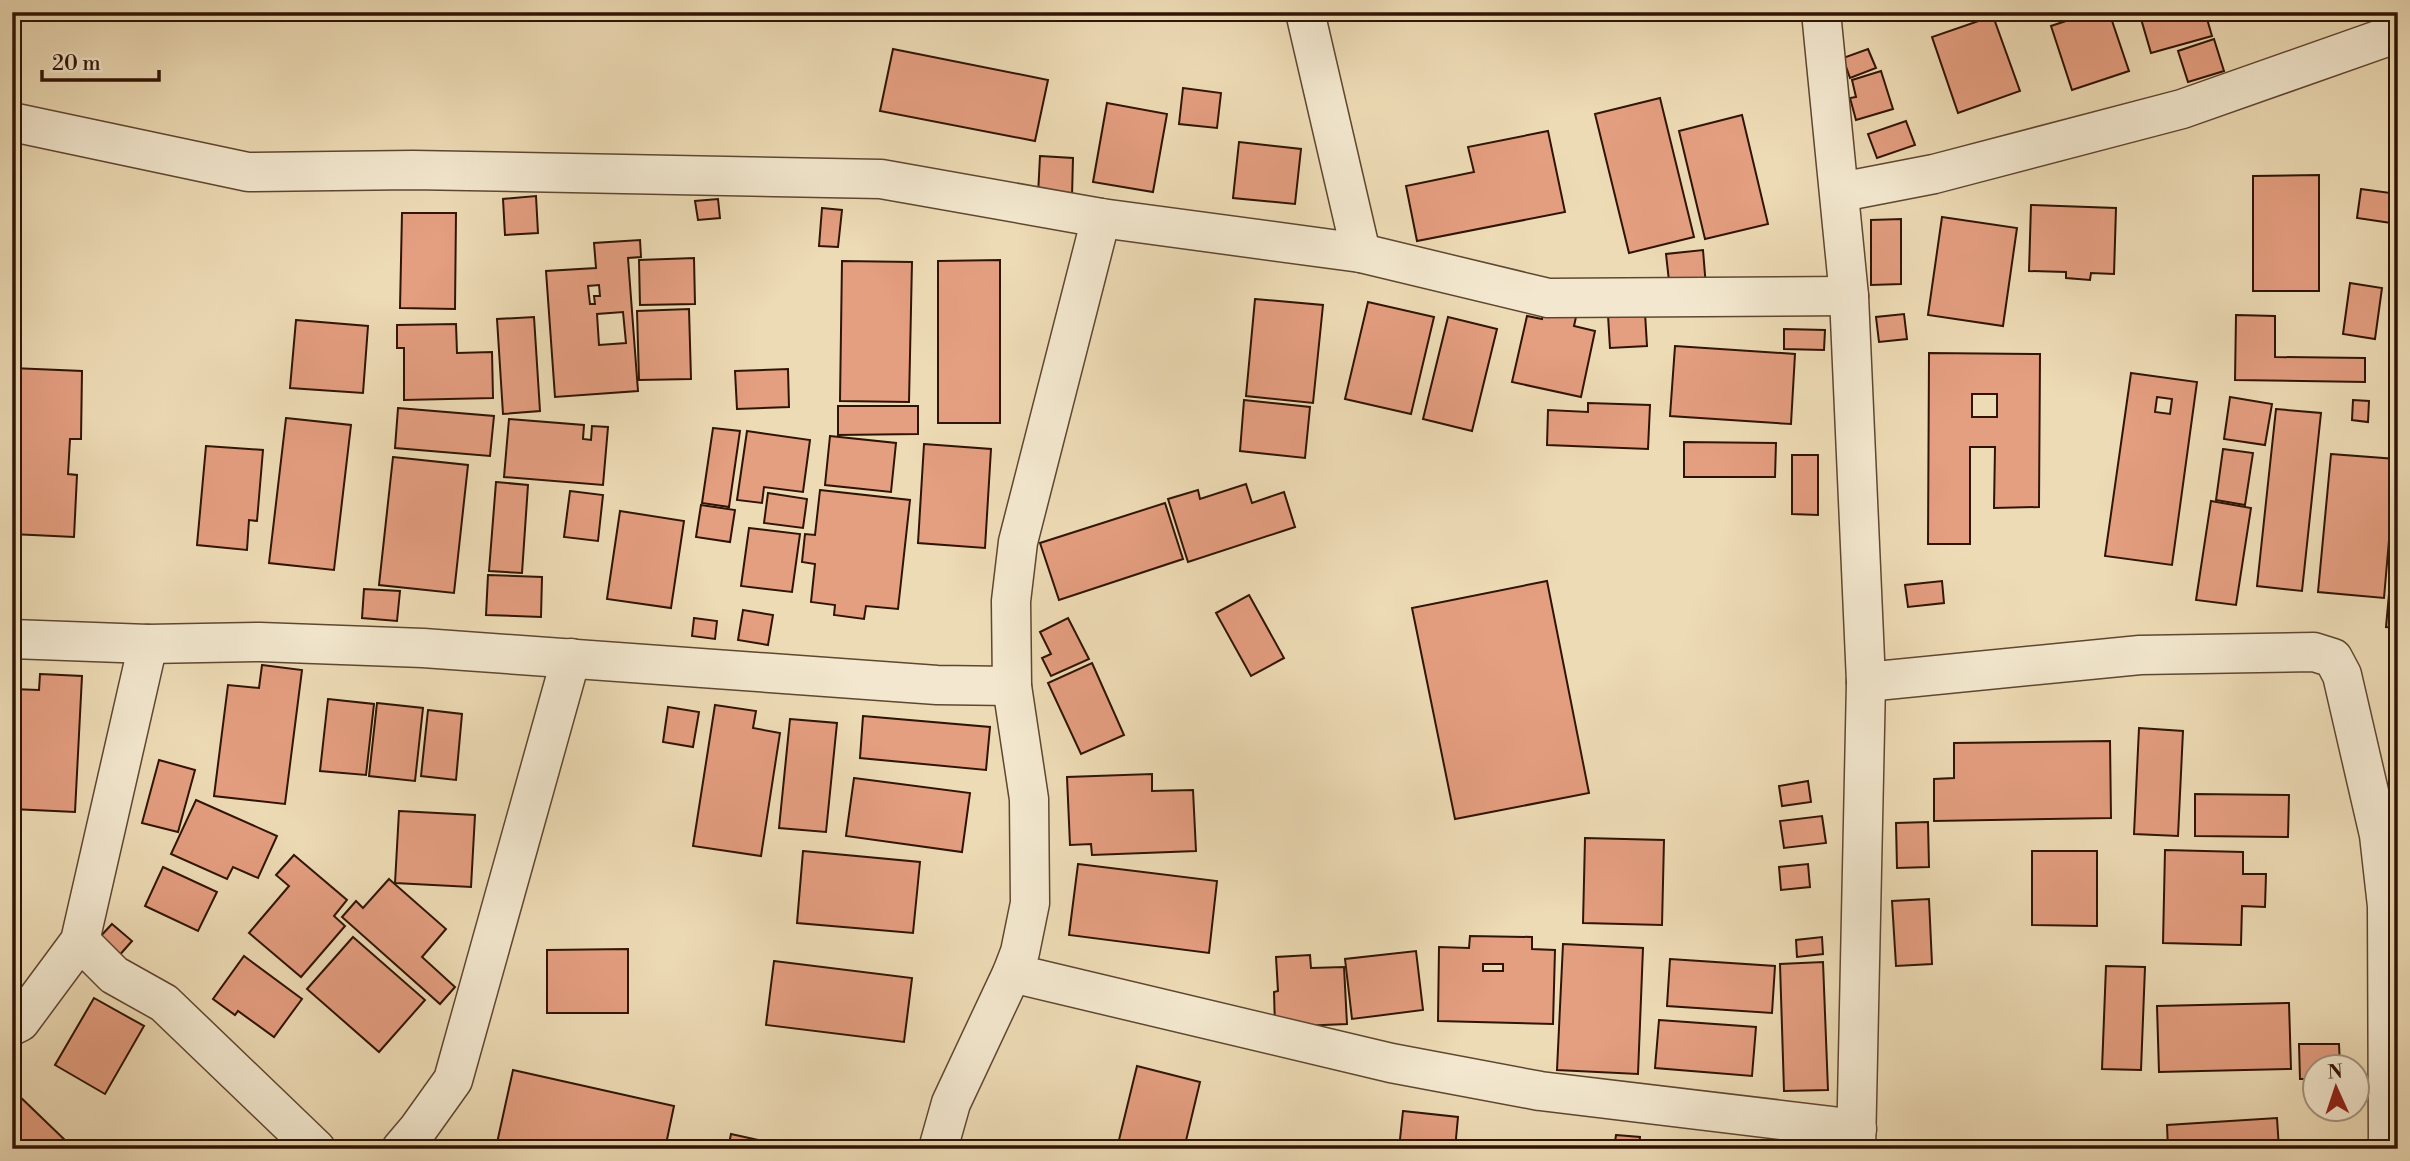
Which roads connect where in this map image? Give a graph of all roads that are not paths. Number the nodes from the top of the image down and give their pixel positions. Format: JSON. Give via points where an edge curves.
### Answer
{"nodes":[{"id":1,"x":1305,"y":12,"type":"edge"},
{"id":2,"x":1821,"y":12,"type":"edge"},
{"id":3,"x":2398,"y":33,"type":"edge"},
{"id":4,"x":12,"y":122,"type":"edge"},
{"id":5,"x":1841,"y":192,"type":"junction"},
{"id":6,"x":1101,"y":218,"type":"junction"},
{"id":7,"x":1361,"y":253,"type":"junction"},
{"id":8,"x":1849,"y":296,"type":"junction"},
{"id":9,"x":12,"y":639,"type":"edge"},
{"id":10,"x":148,"y":644,"type":"junction"},
{"id":11,"x":571,"y":657,"type":"junction"},
{"id":12,"x":1866,"y":682,"type":"junction"},
{"id":13,"x":1012,"y":686,"type":"junction"},
{"id":14,"x":80,"y":942,"type":"junction"},
{"id":15,"x":1012,"y":973,"type":"junction"},
{"id":16,"x":12,"y":1026,"type":"edge"},
{"id":17,"x":1856,"y":1139,"type":"edge"},
{"id":18,"x":316,"y":1149,"type":"edge"},
{"id":19,"x":401,"y":1149,"type":"edge"},
{"id":20,"x":938,"y":1149,"type":"edge"},
{"id":21,"x":2388,"y":1149,"type":"edge"}],
"edges":[{"from":1,"to":7,"type":"street"},
{"from":2,"to":5,"type":"street"},
{"from":3,"to":5,"type":"street","via":[[2182,109],[1934,174]]},
{"from":4,"to":6,"type":"street","via":[[248,172],[413,170],[881,179]]},
{"from":5,"to":8,"type":"street"},
{"from":6,"to":7,"type":"street"},
{"from":6,"to":13,"type":"street","via":[[1018,542],[1011,601]]},
{"from":7,"to":8,"type":"street","via":[[1548,298]]},
{"from":8,"to":12,"type":"street"},
{"from":9,"to":10,"type":"street"},
{"from":10,"to":11,"type":"street","via":[[260,642]]},
{"from":10,"to":14,"type":"street"},
{"from":11,"to":13,"type":"street","via":[[937,685]]},
{"from":11,"to":19,"type":"street","via":[[453,1080]]},
{"from":12,"to":17,"type":"street"},
{"from":12,"to":21,"type":"street","via":[[2140,655],[2314,652],[2333,658],[2342,675],[2379,835],[2387,906]]},
{"from":13,"to":15,"type":"street","via":[[1029,799],[1030,903]]},
{"from":14,"to":16,"type":"street","via":[[20,1022]]},
{"from":14,"to":18,"type":"street","via":[[114,975],[164,1003]]},
{"from":15,"to":17,"type":"street","via":[[1391,1063],[1540,1091]]},
{"from":15,"to":20,"type":"street","via":[[951,1103]]}]}
